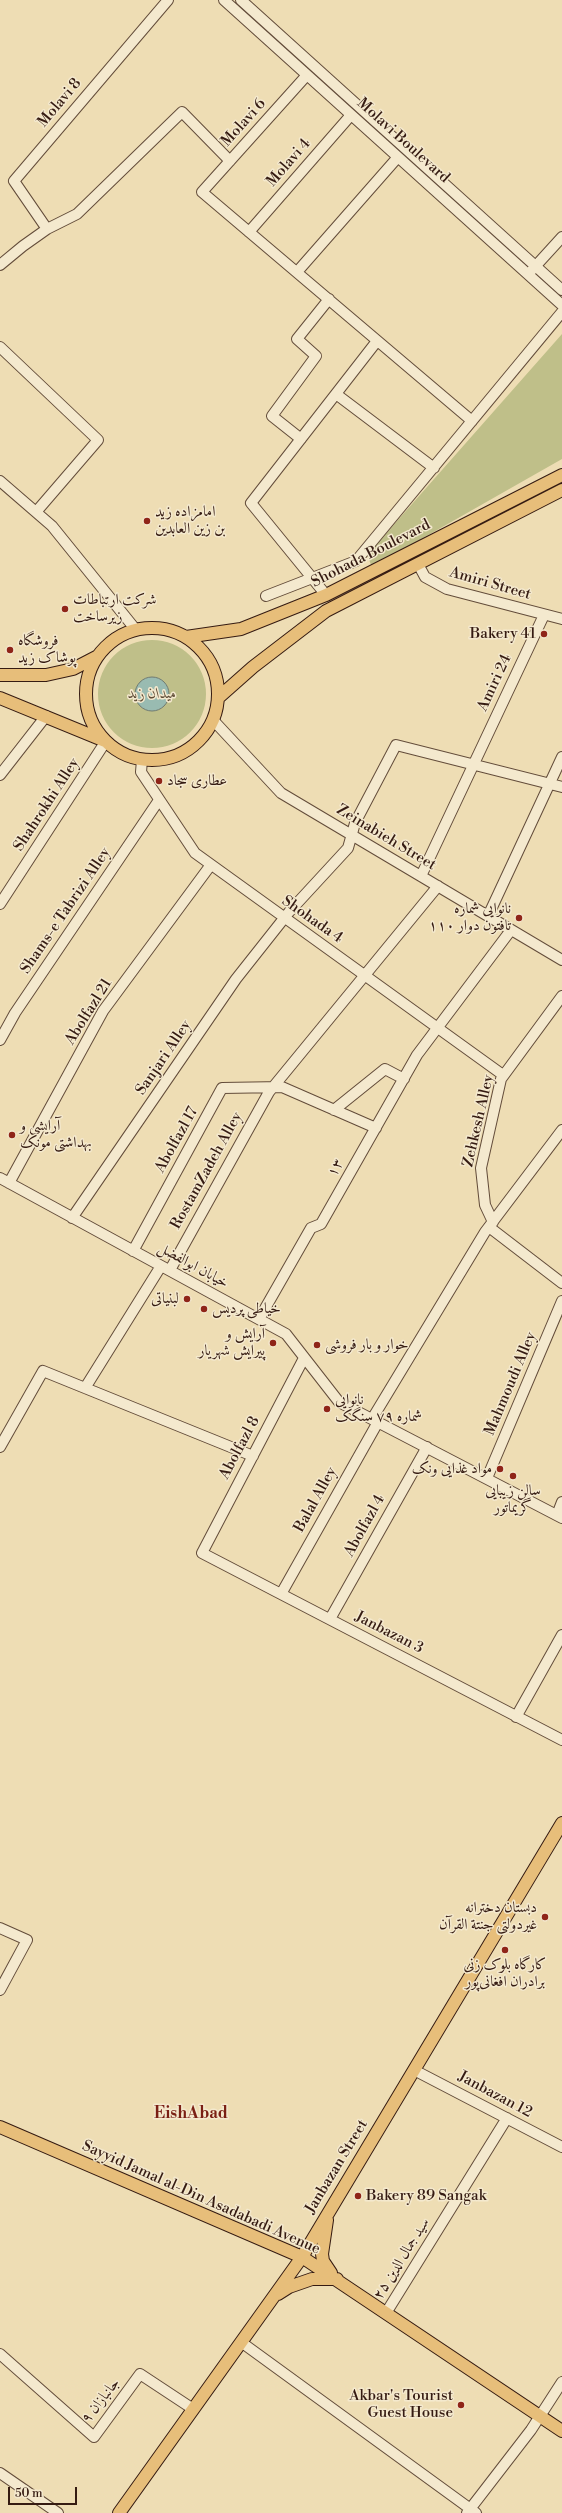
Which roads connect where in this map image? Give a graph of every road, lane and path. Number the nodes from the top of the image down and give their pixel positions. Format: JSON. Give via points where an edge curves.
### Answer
{"nodes":[{"id":1,"x":168,"y":0,"type":"edge"},
{"id":2,"x":224,"y":0,"type":"edge"},
{"id":3,"x":241,"y":0,"type":"edge"},
{"id":4,"x":257,"y":15,"type":"junction"},
{"id":5,"x":250,"y":23,"type":"junction"},
{"id":6,"x":307,"y":75,"type":"junction"},
{"id":7,"x":351,"y":115,"type":"junction"},
{"id":8,"x":398,"y":157,"type":"junction"},
{"id":9,"x":230,"y":161,"type":"junction"},
{"id":10,"x":47,"y":229,"type":"junction"},
{"id":11,"x":249,"y":232,"type":"junction"},
{"id":12,"x":562,"y":237,"type":"edge"},
{"id":13,"x":0,"y":265,"type":"edge"},
{"id":14,"x":536,"y":266,"type":"junction"},
{"id":15,"x":297,"y":272,"type":"junction"},
{"id":16,"x":528,"y":274,"type":"junction"},
{"id":17,"x":562,"y":290,"type":"edge"},
{"id":18,"x":328,"y":299,"type":"junction"},
{"id":19,"x":562,"y":305,"type":"edge"},
{"id":20,"x":562,"y":312,"type":"edge"},
{"id":21,"x":378,"y":340,"type":"junction"},
{"id":22,"x":0,"y":347,"type":"edge"},
{"id":23,"x":336,"y":394,"type":"junction"},
{"id":24,"x":472,"y":421,"type":"junction"},
{"id":25,"x":301,"y":439,"type":"junction"},
{"id":26,"x":434,"y":468,"type":"junction"},
{"id":27,"x":562,"y":475,"type":"edge"},
{"id":28,"x":0,"y":481,"type":"edge"},
{"id":29,"x":562,"y":490,"type":"edge"},
{"id":30,"x":523,"y":495,"type":"junction"},
{"id":31,"x":529,"y":507,"type":"junction"},
{"id":32,"x":36,"y":512,"type":"junction"},
{"id":33,"x":356,"y":561,"type":"junction"},
{"id":34,"x":418,"y":564,"type":"junction"},
{"id":35,"x":367,"y":575,"type":"junction"},
{"id":36,"x":312,"y":578,"type":"junction"},
{"id":37,"x":326,"y":595,"type":"junction"},
{"id":38,"x":266,"y":596,"type":"dead end"},
{"id":39,"x":544,"y":614,"type":"junction"},
{"id":40,"x":562,"y":619,"type":"edge"},
{"id":41,"x":136,"y":630,"type":"junction"},
{"id":42,"x":186,"y":637,"type":"junction"},
{"id":43,"x":98,"y":656,"type":"junction"},
{"id":44,"x":0,"y":675,"type":"edge"},
{"id":45,"x":0,"y":698,"type":"edge"},
{"id":46,"x":218,"y":698,"type":"junction"},
{"id":47,"x":46,"y":716,"type":"junction"},
{"id":48,"x":213,"y":720,"type":"junction"},
{"id":49,"x":106,"y":741,"type":"junction"},
{"id":50,"x":562,"y":758,"type":"edge"},
{"id":51,"x":142,"y":760,"type":"junction"},
{"id":52,"x":473,"y":765,"type":"junction"},
{"id":53,"x":0,"y":775,"type":"edge"},
{"id":54,"x":550,"y":784,"type":"junction"},
{"id":55,"x":562,"y":787,"type":"edge"},
{"id":56,"x":159,"y":800,"type":"junction"},
{"id":57,"x":352,"y":836,"type":"junction"},
{"id":58,"x":210,"y":866,"type":"junction"},
{"id":59,"x":421,"y":876,"type":"junction"},
{"id":60,"x":438,"y":886,"type":"junction"},
{"id":61,"x":0,"y":904,"type":"edge"},
{"id":62,"x":488,"y":916,"type":"junction"},
{"id":63,"x":284,"y":919,"type":"junction"},
{"id":64,"x":511,"y":930,"type":"junction"},
{"id":65,"x":561,"y":955,"type":"edge"},
{"id":66,"x":365,"y":976,"type":"junction"},
{"id":67,"x":562,"y":996,"type":"edge"},
{"id":68,"x":437,"y":1028,"type":"junction"},
{"id":69,"x":0,"y":1040,"type":"edge"},
{"id":70,"x":503,"y":1075,"type":"junction"},
{"id":71,"x":404,"y":1079,"type":"junction"},
{"id":72,"x":272,"y":1087,"type":"junction"},
{"id":73,"x":334,"y":1110,"type":"junction"},
{"id":74,"x":376,"y":1128,"type":"junction"},
{"id":75,"x":562,"y":1130,"type":"edge"},
{"id":76,"x":4,"y":1181,"type":"edge"},
{"id":77,"x":72,"y":1218,"type":"junction"},
{"id":78,"x":491,"y":1224,"type":"junction"},
{"id":79,"x":133,"y":1250,"type":"junction"},
{"id":80,"x":165,"y":1268,"type":"junction"},
{"id":81,"x":562,"y":1283,"type":"edge"},
{"id":82,"x":562,"y":1301,"type":"edge"},
{"id":83,"x":259,"y":1319,"type":"junction"},
{"id":84,"x":304,"y":1358,"type":"junction"},
{"id":85,"x":86,"y":1388,"type":"junction"},
{"id":86,"x":375,"y":1420,"type":"junction"},
{"id":87,"x":0,"y":1447,"type":"edge"},
{"id":88,"x":427,"y":1447,"type":"junction"},
{"id":89,"x":253,"y":1456,"type":"junction"},
{"id":90,"x":487,"y":1478,"type":"junction"},
{"id":91,"x":562,"y":1502,"type":"edge"},
{"id":92,"x":559,"y":1516,"type":"edge"},
{"id":93,"x":202,"y":1553,"type":"joint"},
{"id":94,"x":281,"y":1594,"type":"junction"},
{"id":95,"x":330,"y":1620,"type":"junction"},
{"id":96,"x":562,"y":1635,"type":"edge"},
{"id":97,"x":516,"y":1717,"type":"junction"},
{"id":98,"x":562,"y":1740,"type":"edge"},
{"id":99,"x":562,"y":1823,"type":"edge"},
{"id":100,"x":0,"y":1928,"type":"edge"},
{"id":101,"x":0,"y":1990,"type":"edge"},
{"id":102,"x":414,"y":2070,"type":"junction"},
{"id":103,"x":507,"y":2118,"type":"junction"},
{"id":104,"x":0,"y":2127,"type":"edge"},
{"id":105,"x":562,"y":2147,"type":"edge"},
{"id":106,"x":329,"y":2212,"type":"junction"},
{"id":107,"x":302,"y":2257,"type":"junction"},
{"id":108,"x":337,"y":2279,"type":"junction"},
{"id":109,"x":274,"y":2297,"type":"junction"},
{"id":110,"x":386,"y":2313,"type":"junction"},
{"id":111,"x":241,"y":2342,"type":"junction"},
{"id":112,"x":0,"y":2354,"type":"edge"},
{"id":113,"x":562,"y":2382,"type":"edge"},
{"id":114,"x":193,"y":2409,"type":"junction"},
{"id":115,"x":540,"y":2416,"type":"junction"},
{"id":116,"x":562,"y":2431,"type":"edge"},
{"id":117,"x":0,"y":2473,"type":"edge"},
{"id":118,"x":471,"y":2511,"type":"edge"},
{"id":119,"x":57,"y":2513,"type":"edge"},
{"id":120,"x":119,"y":2513,"type":"edge"}],
"edges":[{"from":1,"to":10,"type":"street","name":"Molavi 8","via":[[14,181]]},
{"from":2,"to":5,"type":"street","name":"Molavi Boulevard"},
{"from":3,"to":4,"type":"street","name":"Molavi Boulevard"},
{"from":4,"to":5,"type":"street"},
{"from":4,"to":14,"type":"street","name":"Molavi Boulevard"},
{"from":5,"to":6,"type":"street","name":"Molavi Boulevard"},
{"from":6,"to":7,"type":"street","name":"Molavi Boulevard"},
{"from":6,"to":9,"type":"street","name":"Molavi 6"},
{"from":7,"to":8,"type":"street","name":"Molavi Boulevard"},
{"from":7,"to":11,"type":"street","name":"Molavi 4"},
{"from":8,"to":15,"type":"street"},
{"from":8,"to":16,"type":"street","name":"Molavi Boulevard"},
{"from":9,"to":10,"type":"street","via":[[182,112],[77,214]]},
{"from":9,"to":11,"type":"street","name":"Molavi 6","via":[[202,192]]},
{"from":10,"to":13,"type":"street"},
{"from":11,"to":15,"type":"street"},
{"from":12,"to":14,"type":"street"},
{"from":14,"to":16,"type":"street"},
{"from":14,"to":17,"type":"street","name":"Molavi Boulevard"},
{"from":15,"to":18,"type":"street"},
{"from":16,"to":19,"type":"street","name":"Molavi Boulevard"},
{"from":18,"to":21,"type":"street"},
{"from":18,"to":25,"type":"street","via":[[297,339],[316,356],[272,416]]},
{"from":20,"to":24,"type":"street"},
{"from":21,"to":23,"type":"street"},
{"from":21,"to":24,"type":"street"},
{"from":22,"to":32,"type":"street","via":[[98,440]]},
{"from":23,"to":25,"type":"street"},
{"from":23,"to":26,"type":"street"},
{"from":24,"to":26,"type":"street"},
{"from":25,"to":36,"type":"street","via":[[251,503]]},
{"from":26,"to":33,"type":"street"},
{"from":27,"to":30,"type":"main road","name":"Shohada Boulevard"},
{"from":28,"to":32,"type":"street"},
{"from":29,"to":31,"type":"main road","name":"Shohada Boulevard"},
{"from":30,"to":31,"type":"main road"},
{"from":30,"to":35,"type":"main road","name":"Shohada Boulevard"},
{"from":31,"to":34,"type":"main road","name":"Shohada Boulevard"},
{"from":32,"to":41,"type":"street","via":[[52,526]]},
{"from":33,"to":35,"type":"street"},
{"from":33,"to":36,"type":"street"},
{"from":34,"to":39,"type":"street","name":"Amiri Street","via":[[425,577],[446,589]]},
{"from":34,"to":46,"type":"main road","name":"Shohada Boulevard","via":[[326,611],[253,667]]},
{"from":35,"to":37,"type":"main road","name":"Shohada Boulevard"},
{"from":36,"to":37,"type":"street"},
{"from":36,"to":38,"type":"street"},
{"from":37,"to":42,"type":"main road","name":"Shohada Boulevard","via":[[241,629]]},
{"from":39,"to":40,"type":"street","name":"Amiri Street"},
{"from":39,"to":52,"type":"street","name":"Amiri 24"},
{"from":41,"to":42,"type":"main road","via":[[165,629]]},
{"from":41,"to":43,"type":"main road","via":[[115,640]]},
{"from":42,"to":46,"type":"main road","via":[[199,647],[211,663],[217,682]]},
{"from":43,"to":44,"type":"main road","via":[[73,669],[46,675]]},
{"from":43,"to":49,"type":"main road","via":[[88,676],[86,700],[92,722]]},
{"from":45,"to":47,"type":"main road"},
{"from":46,"to":48,"type":"main road"},
{"from":47,"to":49,"type":"main road"},
{"from":47,"to":53,"type":"street"},
{"from":48,"to":51,"type":"main road","via":[[202,738],[185,752],[165,759]]},
{"from":48,"to":57,"type":"street","name":"Zeinabieh Street","via":[[280,793]]},
{"from":49,"to":51,"type":"main road","via":[[121,753]]},
{"from":49,"to":61,"type":"street","name":"Shahrokhi Alley"},
{"from":50,"to":54,"type":"street"},
{"from":51,"to":56,"type":"street","name":"Shohada 4","via":[[141,772]]},
{"from":52,"to":54,"type":"street"},
{"from":52,"to":57,"type":"street","name":"Sanjari Alley","via":[[396,745],[355,823]]},
{"from":52,"to":59,"type":"street","name":"Amiri 24"},
{"from":54,"to":55,"type":"street"},
{"from":54,"to":62,"type":"street"},
{"from":56,"to":58,"type":"street","name":"Shohada 4","via":[[195,854]]},
{"from":56,"to":69,"type":"street","name":"Shams-e Tabrizi Alley","via":[[15,1013]]},
{"from":57,"to":59,"type":"street","name":"Zeinabieh Street"},
{"from":57,"to":63,"type":"street","name":"Sanjari Alley","via":[[348,848]]},
{"from":58,"to":63,"type":"street","name":"Shohada 4"},
{"from":58,"to":76,"type":"street","name":"Abolfazl 21","via":[[103,1011]]},
{"from":59,"to":60,"type":"street","name":"Zeinabieh Street"},
{"from":60,"to":62,"type":"street","name":"Zeinabieh Street"},
{"from":60,"to":66,"type":"street","name":"RostamZadeh Alley"},
{"from":62,"to":64,"type":"street","name":"Zeinabieh Street"},
{"from":63,"to":66,"type":"street","name":"Shohada 4"},
{"from":63,"to":77,"type":"street","name":"Sanjari Alley","via":[[236,979]]},
{"from":64,"to":65,"type":"street","name":"Zeinabieh Street"},
{"from":64,"to":68,"type":"street","name":"۱۳"},
{"from":66,"to":68,"type":"street","name":"Shohada 4"},
{"from":66,"to":72,"type":"street","name":"RostamZadeh Alley"},
{"from":67,"to":70,"type":"street","name":"Zehkesh Alley"},
{"from":68,"to":70,"type":"street","name":"Shohada 4"},
{"from":68,"to":71,"type":"street","name":"۱۳"},
{"from":70,"to":78,"type":"street","name":"Zehkesh Alley","via":[[481,1168],[485,1205]]},
{"from":71,"to":73,"type":"street","via":[[385,1069]]},
{"from":71,"to":74,"type":"street","name":"۱۳"},
{"from":72,"to":73,"type":"street","via":[[282,1087]]},
{"from":72,"to":79,"type":"street","name":"Abolfazl 17","via":[[222,1088]]},
{"from":72,"to":80,"type":"street","name":"RostamZadeh Alley"},
{"from":73,"to":74,"type":"street"},
{"from":74,"to":83,"type":"street","name":"۱۳","via":[[321,1224],[311,1228]]},
{"from":75,"to":78,"type":"street","name":"Balal Alley"},
{"from":76,"to":77,"type":"street","name":"خیابان ابوالفضل"},
{"from":77,"to":79,"type":"street","name":"خیابان ابوالفضل"},
{"from":78,"to":81,"type":"street"},
{"from":78,"to":86,"type":"street","name":"Balal Alley"},
{"from":79,"to":80,"type":"street","name":"خیابان ابوالفضل"},
{"from":80,"to":83,"type":"street","name":"خیابان ابوالفضل"},
{"from":80,"to":85,"type":"street","name":"RostamZadeh Alley"},
{"from":82,"to":90,"type":"street","name":"Mahmoudi Alley"},
{"from":83,"to":84,"type":"street","name":"خیابان ابوالفضل","via":[[286,1334]]},
{"from":84,"to":86,"type":"street","name":"خیابان ابوالفضل","via":[[339,1402]]},
{"from":84,"to":89,"type":"street","name":"Abolfazl 8"},
{"from":85,"to":87,"type":"street","via":[[43,1371]]},
{"from":85,"to":89,"type":"street"},
{"from":86,"to":88,"type":"street","name":"خیابان ابوالفضل"},
{"from":86,"to":94,"type":"street","name":"Balal Alley"},
{"from":88,"to":90,"type":"street","name":"خیابان ابوالفضل"},
{"from":88,"to":95,"type":"street","name":"Abolfazl 4"},
{"from":89,"to":93,"type":"street","name":"Abolfazl 8"},
{"from":90,"to":92,"type":"street","name":"خیابان ابوالفضل"},
{"from":91,"to":92,"type":"street"},
{"from":93,"to":94,"type":"street","name":"Janbazan 3"},
{"from":94,"to":95,"type":"street","name":"Janbazan 3"},
{"from":95,"to":97,"type":"street","name":"Janbazan 3"},
{"from":96,"to":97,"type":"street"},
{"from":97,"to":98,"type":"street","name":"Janbazan 3"},
{"from":99,"to":102,"type":"main road","name":"Janbazan Street"},
{"from":100,"to":101,"type":"street","via":[[27,1940]]},
{"from":102,"to":103,"type":"street","name":"Janbazan 12"},
{"from":102,"to":106,"type":"main road","name":"Janbazan Street"},
{"from":103,"to":105,"type":"street","name":"Janbazan 12"},
{"from":103,"to":110,"type":"street","name":"سید جمال الدین ۲۵"},
{"from":104,"to":107,"type":"main road","name":"Sayyid Jamal al-Din Asadabadi Avenue"},
{"from":106,"to":107,"type":"main road","name":"Janbazan Street"},
{"from":106,"to":108,"type":"main road","via":[[322,2254],[328,2269]]},
{"from":107,"to":108,"type":"main road","name":"Sayyid Jamal al-Din Asadabadi Avenue"},
{"from":107,"to":109,"type":"main road","name":"Janbazan Street"},
{"from":108,"to":109,"type":"main road","via":[[312,2279],[289,2287]]},
{"from":108,"to":110,"type":"main road","name":"Sayyid Jamal al-Din Asadabadi Avenue"},
{"from":109,"to":111,"type":"main road","name":"Janbazan Street"},
{"from":110,"to":115,"type":"main road","name":"Sayyid Jamal al-Din Asadabadi Avenue"},
{"from":111,"to":114,"type":"main road","name":"Janbazan Street"},
{"from":111,"to":118,"type":"street"},
{"from":112,"to":114,"type":"street","name":"جانبازان ۹","via":[[94,2437],[140,2374]]},
{"from":113,"to":115,"type":"street"},
{"from":114,"to":120,"type":"main road","name":"Janbazan Street"},
{"from":115,"to":116,"type":"main road","name":"Sayyid Jamal al-Din Asadabadi Avenue"},
{"from":115,"to":118,"type":"street"},
{"from":117,"to":119,"type":"street"}]}
